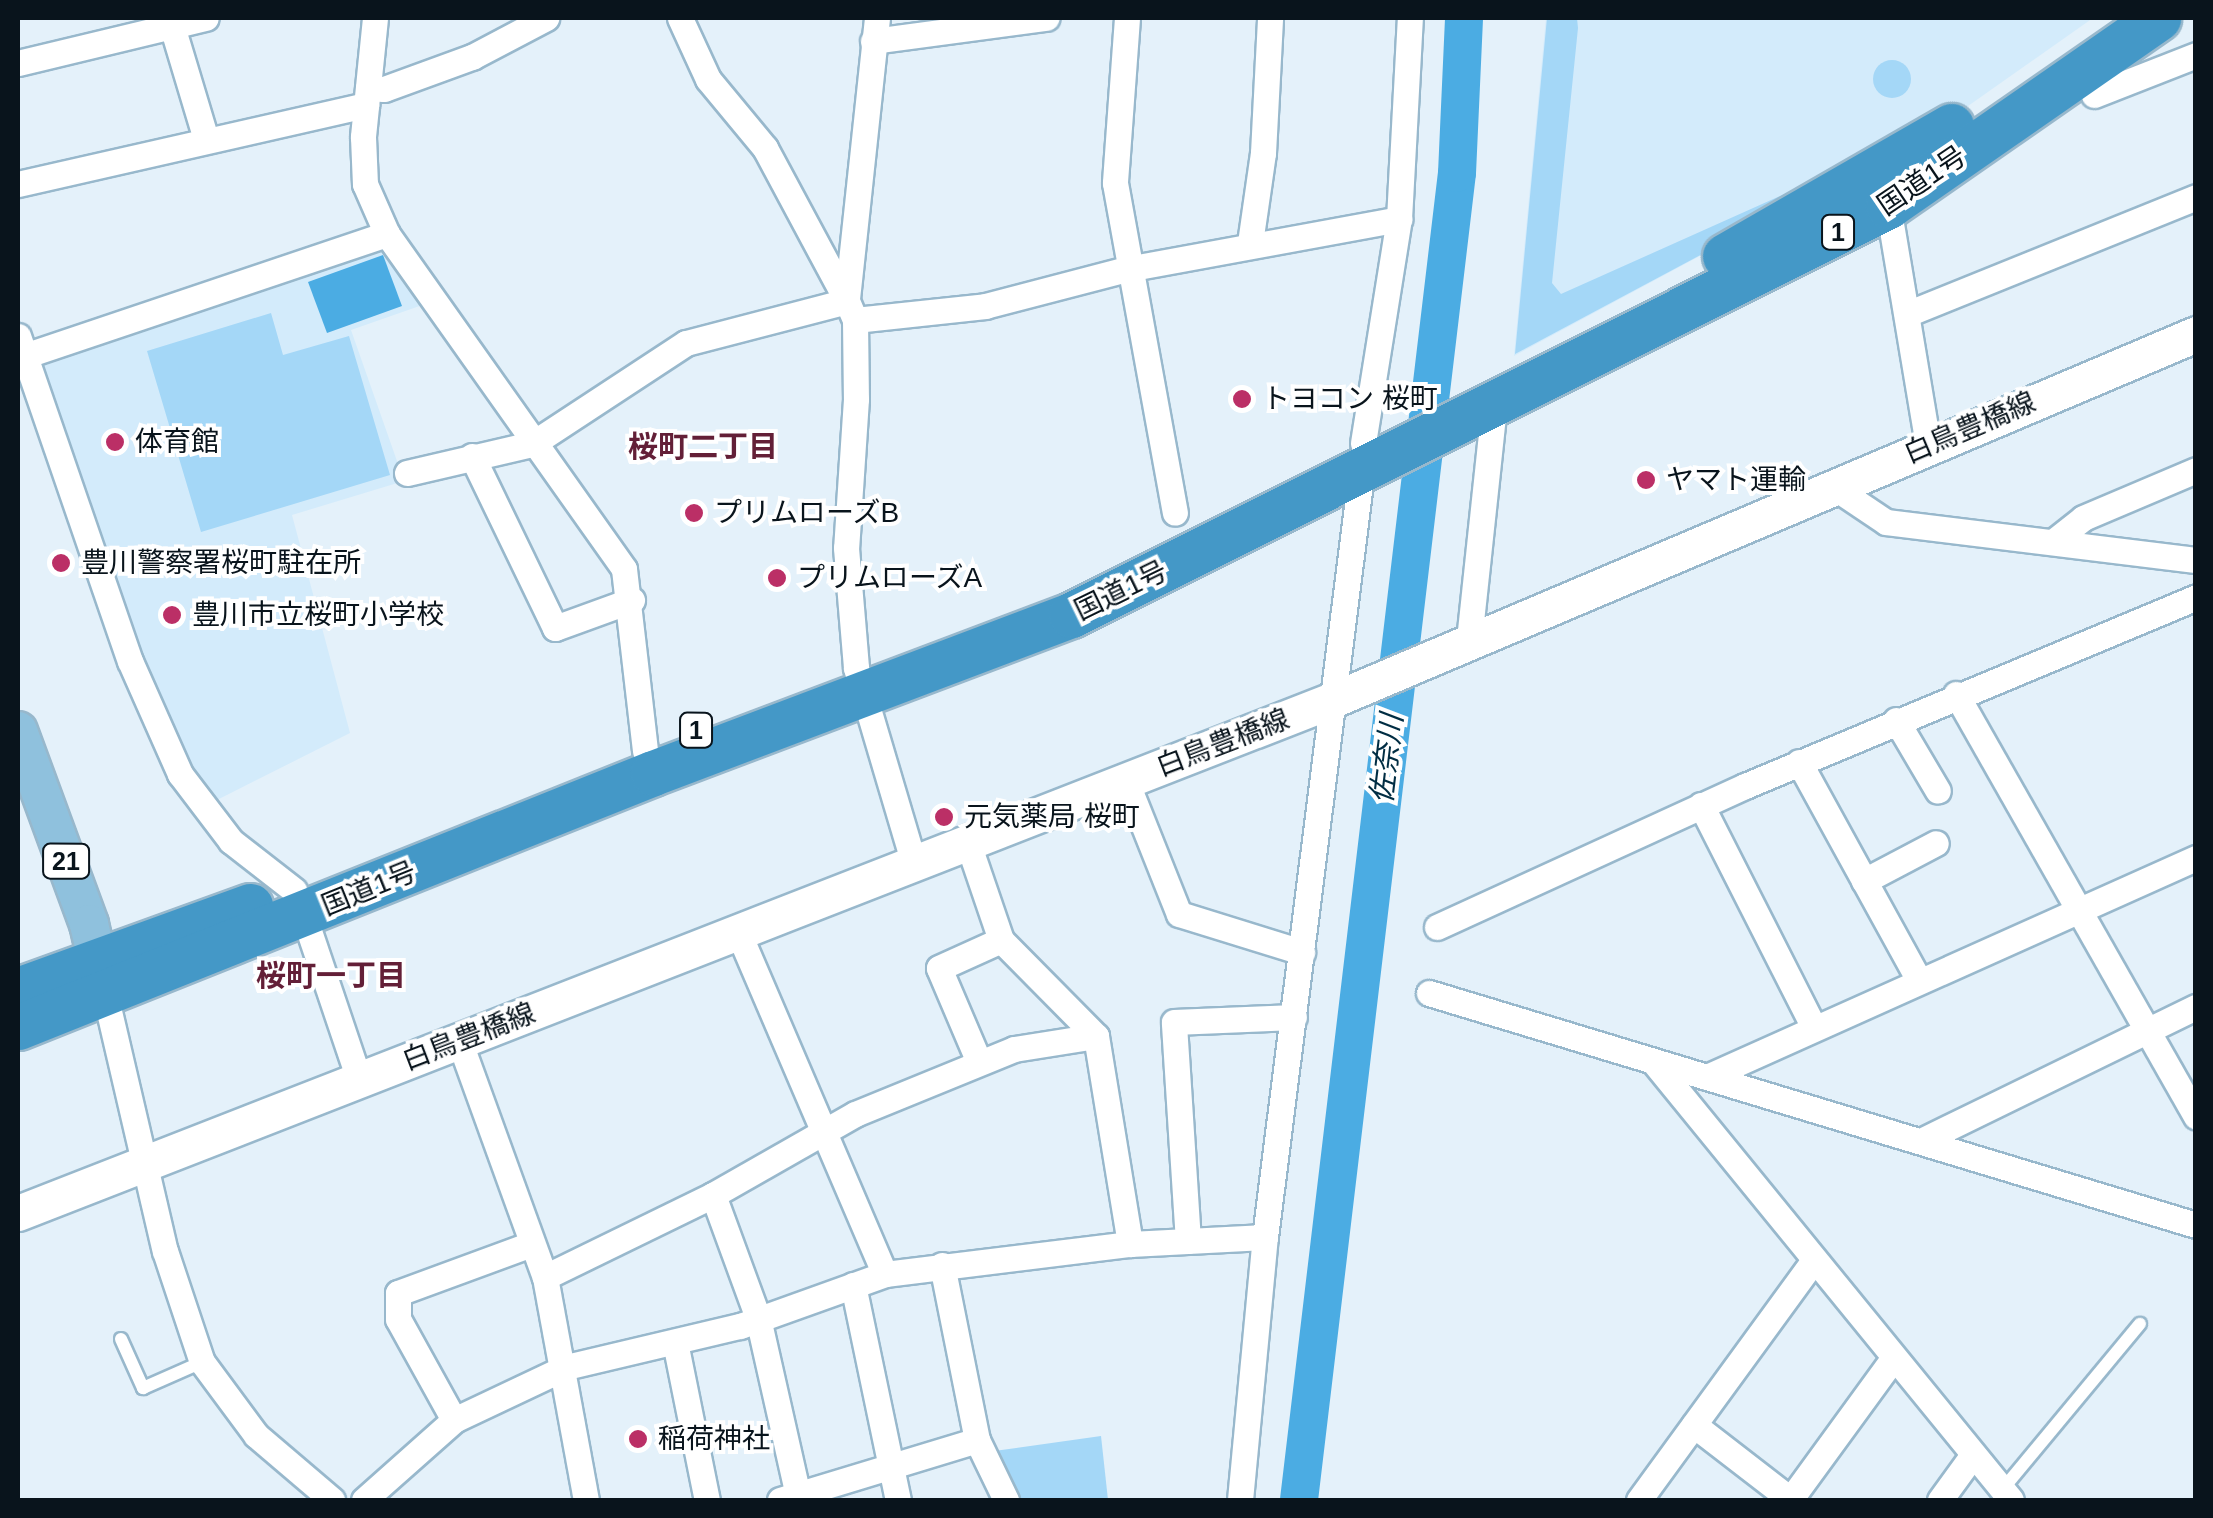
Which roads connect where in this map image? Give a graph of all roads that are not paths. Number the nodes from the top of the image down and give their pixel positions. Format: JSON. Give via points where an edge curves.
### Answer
{"nodes":[{"id":1,"x":206,"y":18,"type":"edge"},
{"id":2,"x":375,"y":18,"type":"edge"},
{"id":3,"x":546,"y":18,"type":"edge"},
{"id":4,"x":680,"y":18,"type":"edge"},
{"id":5,"x":1046,"y":18,"type":"edge"},
{"id":6,"x":1127,"y":18,"type":"edge"},
{"id":7,"x":1270,"y":18,"type":"edge"},
{"id":8,"x":1410,"y":18,"type":"edge"},
{"id":9,"x":2109,"y":18,"type":"edge"},
{"id":10,"x":2158,"y":18,"type":"edge"},
{"id":11,"x":172,"y":26,"type":"junction"},
{"id":12,"x":875,"y":29,"type":"edge"},
{"id":13,"x":2196,"y":55,"type":"edge"},
{"id":14,"x":18,"y":63,"type":"edge"},
{"id":15,"x":2094,"y":95,"type":"dead end"},
{"id":16,"x":367,"y":96,"type":"junction"},
{"id":17,"x":206,"y":139,"type":"junction"},
{"id":18,"x":18,"y":184,"type":"edge"},
{"id":19,"x":2196,"y":197,"type":"edge"},
{"id":20,"x":1888,"y":206,"type":"junction"},
{"id":21,"x":1398,"y":219,"type":"junction"},
{"id":22,"x":387,"y":234,"type":"junction"},
{"id":23,"x":1250,"y":244,"type":"junction"},
{"id":24,"x":1127,"y":270,"type":"junction"},
{"id":25,"x":851,"y":311,"type":"junction"},
{"id":26,"x":1907,"y":314,"type":"junction"},
{"id":27,"x":2196,"y":334,"type":"edge"},
{"id":28,"x":20,"y":347,"type":"edge"},
{"id":29,"x":1492,"y":392,"type":"junction"},
{"id":30,"x":532,"y":444,"type":"junction"},
{"id":31,"x":1928,"y":444,"type":"junction"},
{"id":32,"x":472,"y":456,"type":"junction"},
{"id":33,"x":1362,"y":459,"type":"junction"},
{"id":34,"x":2196,"y":470,"type":"edge"},
{"id":35,"x":407,"y":473,"type":"dead end"},
{"id":36,"x":1831,"y":485,"type":"junction"},
{"id":37,"x":1175,"y":513,"type":"dead end"},
{"id":38,"x":2054,"y":541,"type":"junction"},
{"id":39,"x":2196,"y":560,"type":"edge"},
{"id":40,"x":2196,"y":597,"type":"edge"},
{"id":41,"x":632,"y":600,"type":"junction"},
{"id":42,"x":1469,"y":640,"type":"junction"},
{"id":43,"x":859,"y":682,"type":"junction"},
{"id":44,"x":1956,"y":694,"type":"junction"},
{"id":45,"x":1335,"y":699,"type":"junction"},
{"id":46,"x":1896,"y":720,"type":"junction"},
{"id":47,"x":18,"y":731,"type":"edge"},
{"id":48,"x":645,"y":750,"type":"junction"},
{"id":49,"x":1798,"y":762,"type":"junction"},
{"id":50,"x":1126,"y":781,"type":"junction"},
{"id":51,"x":1938,"y":791,"type":"dead end"},
{"id":52,"x":1701,"y":806,"type":"junction"},
{"id":53,"x":968,"y":843,"type":"junction"},
{"id":54,"x":1936,"y":843,"type":"dead end"},
{"id":55,"x":2196,"y":858,"type":"edge"},
{"id":56,"x":914,"y":864,"type":"junction"},
{"id":57,"x":1864,"y":881,"type":"junction"},
{"id":58,"x":299,"y":903,"type":"junction"},
{"id":59,"x":2084,"y":909,"type":"junction"},
{"id":60,"x":1437,"y":927,"type":"dead end"},
{"id":61,"x":739,"y":934,"type":"junction"},
{"id":62,"x":1000,"y":940,"type":"junction"},
{"id":63,"x":1302,"y":952,"type":"junction"},
{"id":64,"x":102,"y":976,"type":"junction"},
{"id":65,"x":1919,"y":980,"type":"junction"},
{"id":66,"x":18,"y":990,"type":"edge"},
{"id":67,"x":1428,"y":992,"type":"dead end"},
{"id":68,"x":2196,"y":1008,"type":"edge"},
{"id":69,"x":1294,"y":1017,"type":"junction"},
{"id":70,"x":18,"y":1027,"type":"edge"},
{"id":71,"x":1814,"y":1028,"type":"junction"},
{"id":72,"x":2147,"y":1030,"type":"junction"},
{"id":73,"x":1096,"y":1036,"type":"junction"},
{"id":74,"x":459,"y":1040,"type":"junction"},
{"id":75,"x":1653,"y":1061,"type":"junction"},
{"id":76,"x":979,"y":1062,"type":"junction"},
{"id":77,"x":1707,"y":1077,"type":"junction"},
{"id":78,"x":359,"y":1079,"type":"junction"},
{"id":79,"x":2196,"y":1117,"type":"edge"},
{"id":80,"x":822,"y":1133,"type":"junction"},
{"id":81,"x":1923,"y":1140,"type":"junction"},
{"id":82,"x":148,"y":1166,"type":"junction"},
{"id":83,"x":712,"y":1196,"type":"junction"},
{"id":84,"x":18,"y":1212,"type":"edge"},
{"id":85,"x":2196,"y":1224,"type":"edge"},
{"id":86,"x":1265,"y":1237,"type":"junction"},
{"id":87,"x":1188,"y":1241,"type":"junction"},
{"id":88,"x":531,"y":1244,"type":"junction"},
{"id":89,"x":1130,"y":1244,"type":"junction"},
{"id":90,"x":1812,"y":1263,"type":"junction"},
{"id":91,"x":942,"y":1264,"type":"junction"},
{"id":92,"x":885,"y":1274,"type":"junction"},
{"id":93,"x":546,"y":1277,"type":"junction"},
{"id":94,"x":853,"y":1285,"type":"junction"},
{"id":95,"x":758,"y":1318,"type":"junction"},
{"id":96,"x":2140,"y":1324,"type":"dead end"},
{"id":97,"x":121,"y":1339,"type":"dead end"},
{"id":98,"x":675,"y":1342,"type":"junction"},
{"id":99,"x":1892,"y":1360,"type":"junction"},
{"id":100,"x":202,"y":1362,"type":"junction"},
{"id":101,"x":566,"y":1367,"type":"junction"},
{"id":102,"x":454,"y":1420,"type":"junction"},
{"id":103,"x":1694,"y":1425,"type":"junction"},
{"id":104,"x":977,"y":1440,"type":"junction"},
{"id":105,"x":1972,"y":1456,"type":"junction"},
{"id":106,"x":888,"y":1464,"type":"junction"},
{"id":107,"x":2006,"y":1495,"type":"edge"},
{"id":108,"x":792,"y":1499,"type":"edge"},
{"id":109,"x":332,"y":1500,"type":"edge"},
{"id":110,"x":364,"y":1500,"type":"edge"},
{"id":111,"x":586,"y":1500,"type":"edge"},
{"id":112,"x":708,"y":1500,"type":"edge"},
{"id":113,"x":898,"y":1500,"type":"edge"},
{"id":114,"x":1006,"y":1500,"type":"edge"},
{"id":115,"x":1240,"y":1500,"type":"edge"},
{"id":116,"x":1639,"y":1500,"type":"edge"},
{"id":117,"x":1790,"y":1500,"type":"edge"},
{"id":118,"x":1940,"y":1500,"type":"edge"}],
"edges":[{"from":1,"to":11,"type":"street"},
{"from":2,"to":16,"type":"street"},
{"from":3,"to":16,"type":"street","via":[[472,57]]},
{"from":4,"to":25,"type":"street","via":[[708,78],[765,148]]},
{"from":5,"to":12,"type":"street"},
{"from":6,"to":24,"type":"street","via":[[1115,183]]},
{"from":7,"to":23,"type":"street"},
{"from":8,"to":21,"type":"street"},
{"from":9,"to":29,"type":"highway","name":"国道1号","number":"1","via":[[1908,155]]},
{"from":10,"to":20,"type":"highway","name":"国道1号","number":"1"},
{"from":11,"to":14,"type":"street"},
{"from":11,"to":17,"type":"street"},
{"from":12,"to":25,"type":"street"},
{"from":13,"to":15,"type":"street"},
{"from":16,"to":17,"type":"street"},
{"from":16,"to":22,"type":"street","via":[[365,184]]},
{"from":17,"to":18,"type":"street"},
{"from":19,"to":26,"type":"street"},
{"from":20,"to":26,"type":"street"},
{"from":20,"to":29,"type":"highway","name":"国道1号","number":"1"},
{"from":21,"to":23,"type":"street"},
{"from":21,"to":33,"type":"street"},
{"from":22,"to":28,"type":"street"},
{"from":22,"to":30,"type":"street"},
{"from":23,"to":24,"type":"street"},
{"from":24,"to":25,"type":"street","via":[[985,306]]},
{"from":24,"to":37,"type":"street","via":[[1151,353]]},
{"from":25,"to":30,"type":"street","via":[[686,343]]},
{"from":25,"to":43,"type":"street","via":[[846,548]]},
{"from":26,"to":31,"type":"street"},
{"from":27,"to":31,"type":"main road","name":"白鳥豊橋線"},
{"from":28,"to":58,"type":"street","via":[[130,661],[180,774],[231,841]]},
{"from":29,"to":33,"type":"highway","name":"国道1号","number":"1"},
{"from":29,"to":42,"type":"street"},
{"from":30,"to":32,"type":"street"},
{"from":30,"to":41,"type":"street","via":[[597,524],[624,569]]},
{"from":31,"to":36,"type":"main road","name":"白鳥豊橋線"},
{"from":32,"to":35,"type":"street"},
{"from":32,"to":41,"type":"street","via":[[555,628]]},
{"from":33,"to":43,"type":"highway","name":"国道1号","number":"1","via":[[1070,616]]},
{"from":33,"to":45,"type":"street"},
{"from":34,"to":38,"type":"street","via":[[2083,518]]},
{"from":36,"to":38,"type":"street","via":[[1886,522]]},
{"from":36,"to":42,"type":"main road","name":"白鳥豊橋線"},
{"from":38,"to":39,"type":"street"},
{"from":40,"to":44,"type":"street"},
{"from":41,"to":48,"type":"street"},
{"from":42,"to":45,"type":"main road","name":"白鳥豊橋線"},
{"from":43,"to":48,"type":"highway","name":"国道1号","number":"1"},
{"from":43,"to":56,"type":"street"},
{"from":43,"to":58,"type":"highway","name":"国道1号","number":"1","via":[[653,773]]},
{"from":44,"to":46,"type":"street"},
{"from":44,"to":59,"type":"street"},
{"from":45,"to":50,"type":"main road","name":"白鳥豊橋線"},
{"from":45,"to":63,"type":"street"},
{"from":46,"to":49,"type":"street"},
{"from":46,"to":51,"type":"street"},
{"from":47,"to":64,"type":"main road","number":"21"},
{"from":48,"to":58,"type":"highway","name":"国道1号","number":"1"},
{"from":49,"to":52,"type":"street"},
{"from":49,"to":57,"type":"street"},
{"from":50,"to":53,"type":"main road","name":"白鳥豊橋線"},
{"from":50,"to":63,"type":"street","via":[[1179,914]]},
{"from":52,"to":60,"type":"street"},
{"from":52,"to":71,"type":"street"},
{"from":53,"to":56,"type":"main road","name":"白鳥豊橋線"},
{"from":53,"to":62,"type":"street"},
{"from":54,"to":57,"type":"street"},
{"from":55,"to":59,"type":"street"},
{"from":56,"to":61,"type":"main road","name":"白鳥豊橋線"},
{"from":57,"to":65,"type":"street"},
{"from":58,"to":64,"type":"highway","name":"国道1号","number":"1"},
{"from":58,"to":78,"type":"street"},
{"from":59,"to":65,"type":"street"},
{"from":59,"to":72,"type":"street"},
{"from":61,"to":74,"type":"main road","name":"白鳥豊橋線"},
{"from":61,"to":80,"type":"street"},
{"from":62,"to":73,"type":"street"},
{"from":62,"to":76,"type":"street","via":[[939,968]]},
{"from":63,"to":69,"type":"street"},
{"from":64,"to":66,"type":"highway","name":"国道1号","number":"1"},
{"from":64,"to":70,"type":"highway","name":"国道1号","number":"1"},
{"from":64,"to":82,"type":"street"},
{"from":65,"to":71,"type":"street"},
{"from":67,"to":75,"type":"street"},
{"from":68,"to":72,"type":"street"},
{"from":69,"to":86,"type":"street"},
{"from":69,"to":87,"type":"street","via":[[1174,1022]]},
{"from":71,"to":77,"type":"street"},
{"from":72,"to":79,"type":"street"},
{"from":72,"to":81,"type":"street"},
{"from":73,"to":76,"type":"street"},
{"from":73,"to":89,"type":"street"},
{"from":74,"to":78,"type":"main road","name":"白鳥豊橋線"},
{"from":74,"to":88,"type":"street"},
{"from":75,"to":77,"type":"street"},
{"from":75,"to":90,"type":"street"},
{"from":76,"to":80,"type":"street"},
{"from":77,"to":81,"type":"street"},
{"from":78,"to":82,"type":"main road","name":"白鳥豊橋線"},
{"from":80,"to":83,"type":"street"},
{"from":80,"to":92,"type":"street"},
{"from":81,"to":85,"type":"street"},
{"from":82,"to":84,"type":"main road","name":"白鳥豊橋線"},
{"from":82,"to":100,"type":"street","via":[[164,1251]]},
{"from":83,"to":93,"type":"street"},
{"from":83,"to":95,"type":"street"},
{"from":86,"to":87,"type":"street"},
{"from":86,"to":115,"type":"street"},
{"from":87,"to":89,"type":"street"},
{"from":88,"to":93,"type":"street"},
{"from":88,"to":102,"type":"street","via":[[398,1293],[398,1320]]},
{"from":89,"to":91,"type":"street"},
{"from":90,"to":99,"type":"street"},
{"from":90,"to":103,"type":"street"},
{"from":91,"to":92,"type":"street"},
{"from":91,"to":104,"type":"street"},
{"from":92,"to":94,"type":"street"},
{"from":93,"to":101,"type":"street"},
{"from":94,"to":95,"type":"street"},
{"from":94,"to":106,"type":"street"},
{"from":95,"to":98,"type":"street"},
{"from":95,"to":108,"type":"street"},
{"from":96,"to":107,"type":"lane"},
{"from":97,"to":100,"type":"lane","via":[[143,1388]]},
{"from":98,"to":101,"type":"street"},
{"from":98,"to":112,"type":"street"},
{"from":99,"to":105,"type":"street"},
{"from":99,"to":117,"type":"street"},
{"from":100,"to":109,"type":"street","via":[[256,1435]]},
{"from":101,"to":102,"type":"street"},
{"from":101,"to":111,"type":"street"},
{"from":102,"to":110,"type":"street"},
{"from":103,"to":116,"type":"street"},
{"from":103,"to":117,"type":"street"},
{"from":104,"to":106,"type":"street"},
{"from":104,"to":114,"type":"street"},
{"from":105,"to":107,"type":"street"},
{"from":105,"to":118,"type":"street"},
{"from":106,"to":108,"type":"street"},
{"from":106,"to":113,"type":"street"}]}
